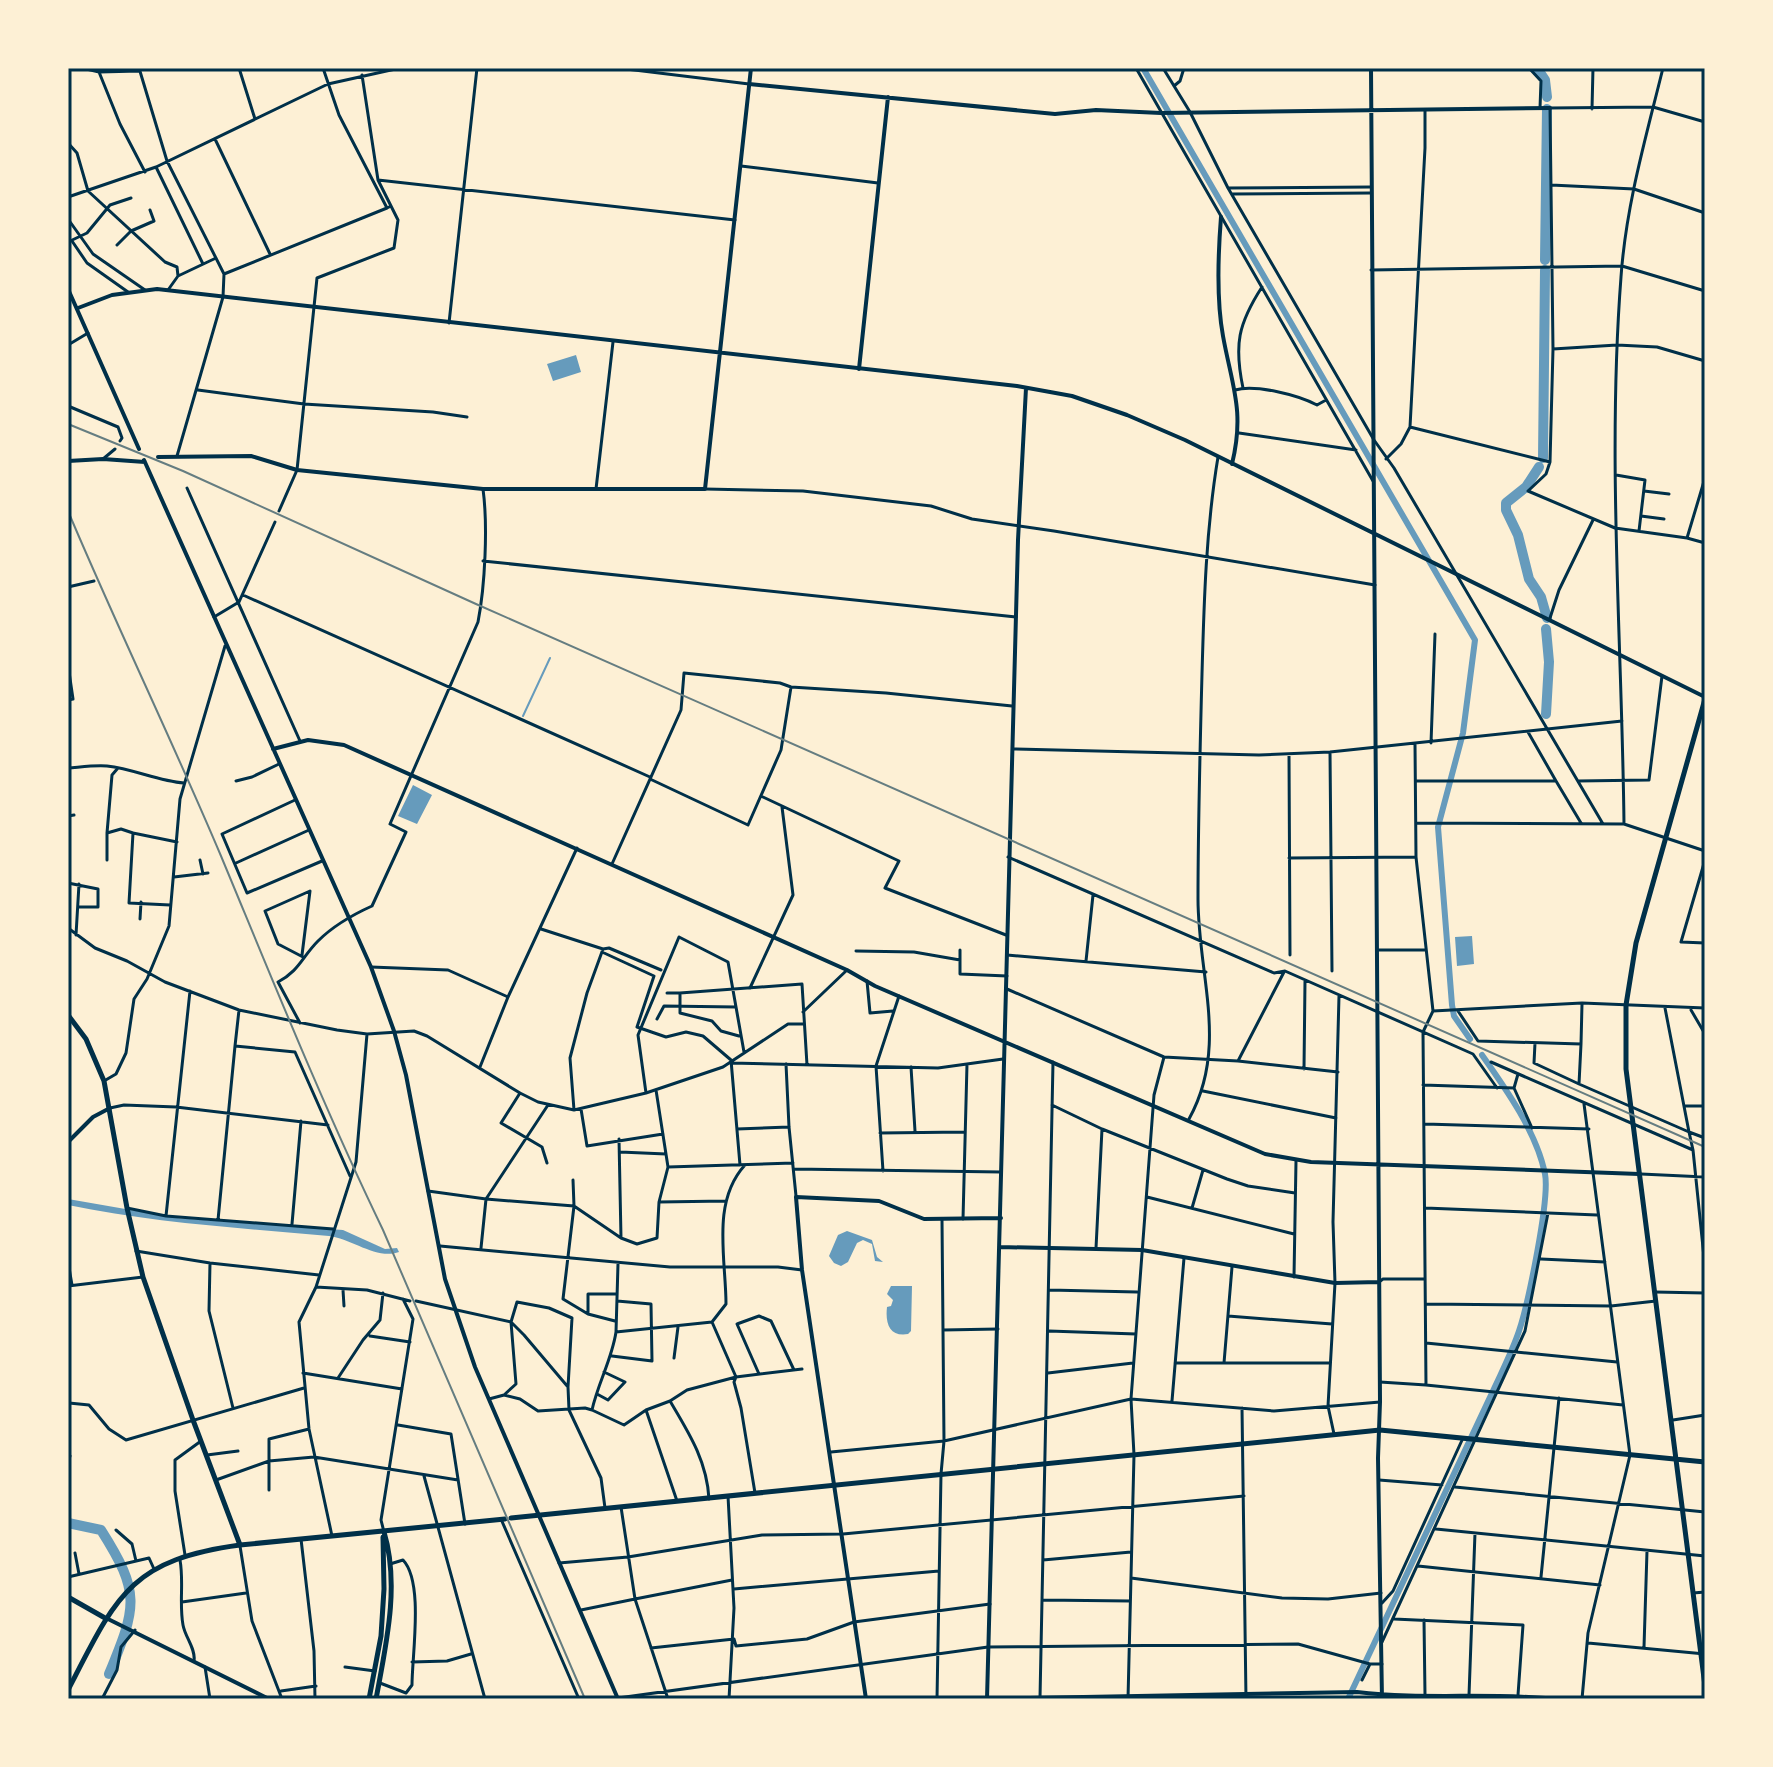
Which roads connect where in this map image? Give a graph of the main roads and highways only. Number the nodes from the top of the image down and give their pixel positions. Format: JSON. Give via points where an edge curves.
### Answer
{"nodes":[{"id":1,"x":1705,"y":698,"type":"edge"},
{"id":2,"x":68,"y":1015,"type":"edge"},
{"id":3,"x":1675,"y":1460,"type":"junction"},
{"id":4,"x":1705,"y":1462,"type":"edge"},
{"id":5,"x":384,"y":1532,"type":"junction"},
{"id":6,"x":240,"y":1545,"type":"junction"},
{"id":7,"x":68,"y":1597,"type":"edge"},
{"id":8,"x":105,"y":1618,"type":"junction"},
{"id":9,"x":1703,"y":1654,"type":"edge"},
{"id":10,"x":1705,"y":1686,"type":"edge"},
{"id":11,"x":68,"y":1690,"type":"edge"},
{"id":12,"x":369,"y":1699,"type":"edge"},
{"id":13,"x":376,"y":1699,"type":"edge"}],
"edges":[{"from":1,"to":3,"type":"main road","via":[[1636,943],[1626,1005],[1626,1069]]},
{"from":2,"to":6,"type":"main road","via":[[86,1039],[104,1081],[143,1277]]},
{"from":3,"to":4,"type":"main road"},
{"from":3,"to":5,"type":"main road","via":[[1380,1430]]},
{"from":3,"to":9,"type":"main road"},
{"from":5,"to":6,"type":"main road"},
{"from":5,"to":12,"type":"main road","via":[[383,1609]]},
{"from":5,"to":13,"type":"main road","via":[[390,1564],[389,1619]]},
{"from":6,"to":8,"type":"main road","via":[[182,1556],[154,1569]]},
{"from":7,"to":8,"type":"main road"},
{"from":8,"to":11,"type":"main road"},
{"from":9,"to":10,"type":"main road"}]}
